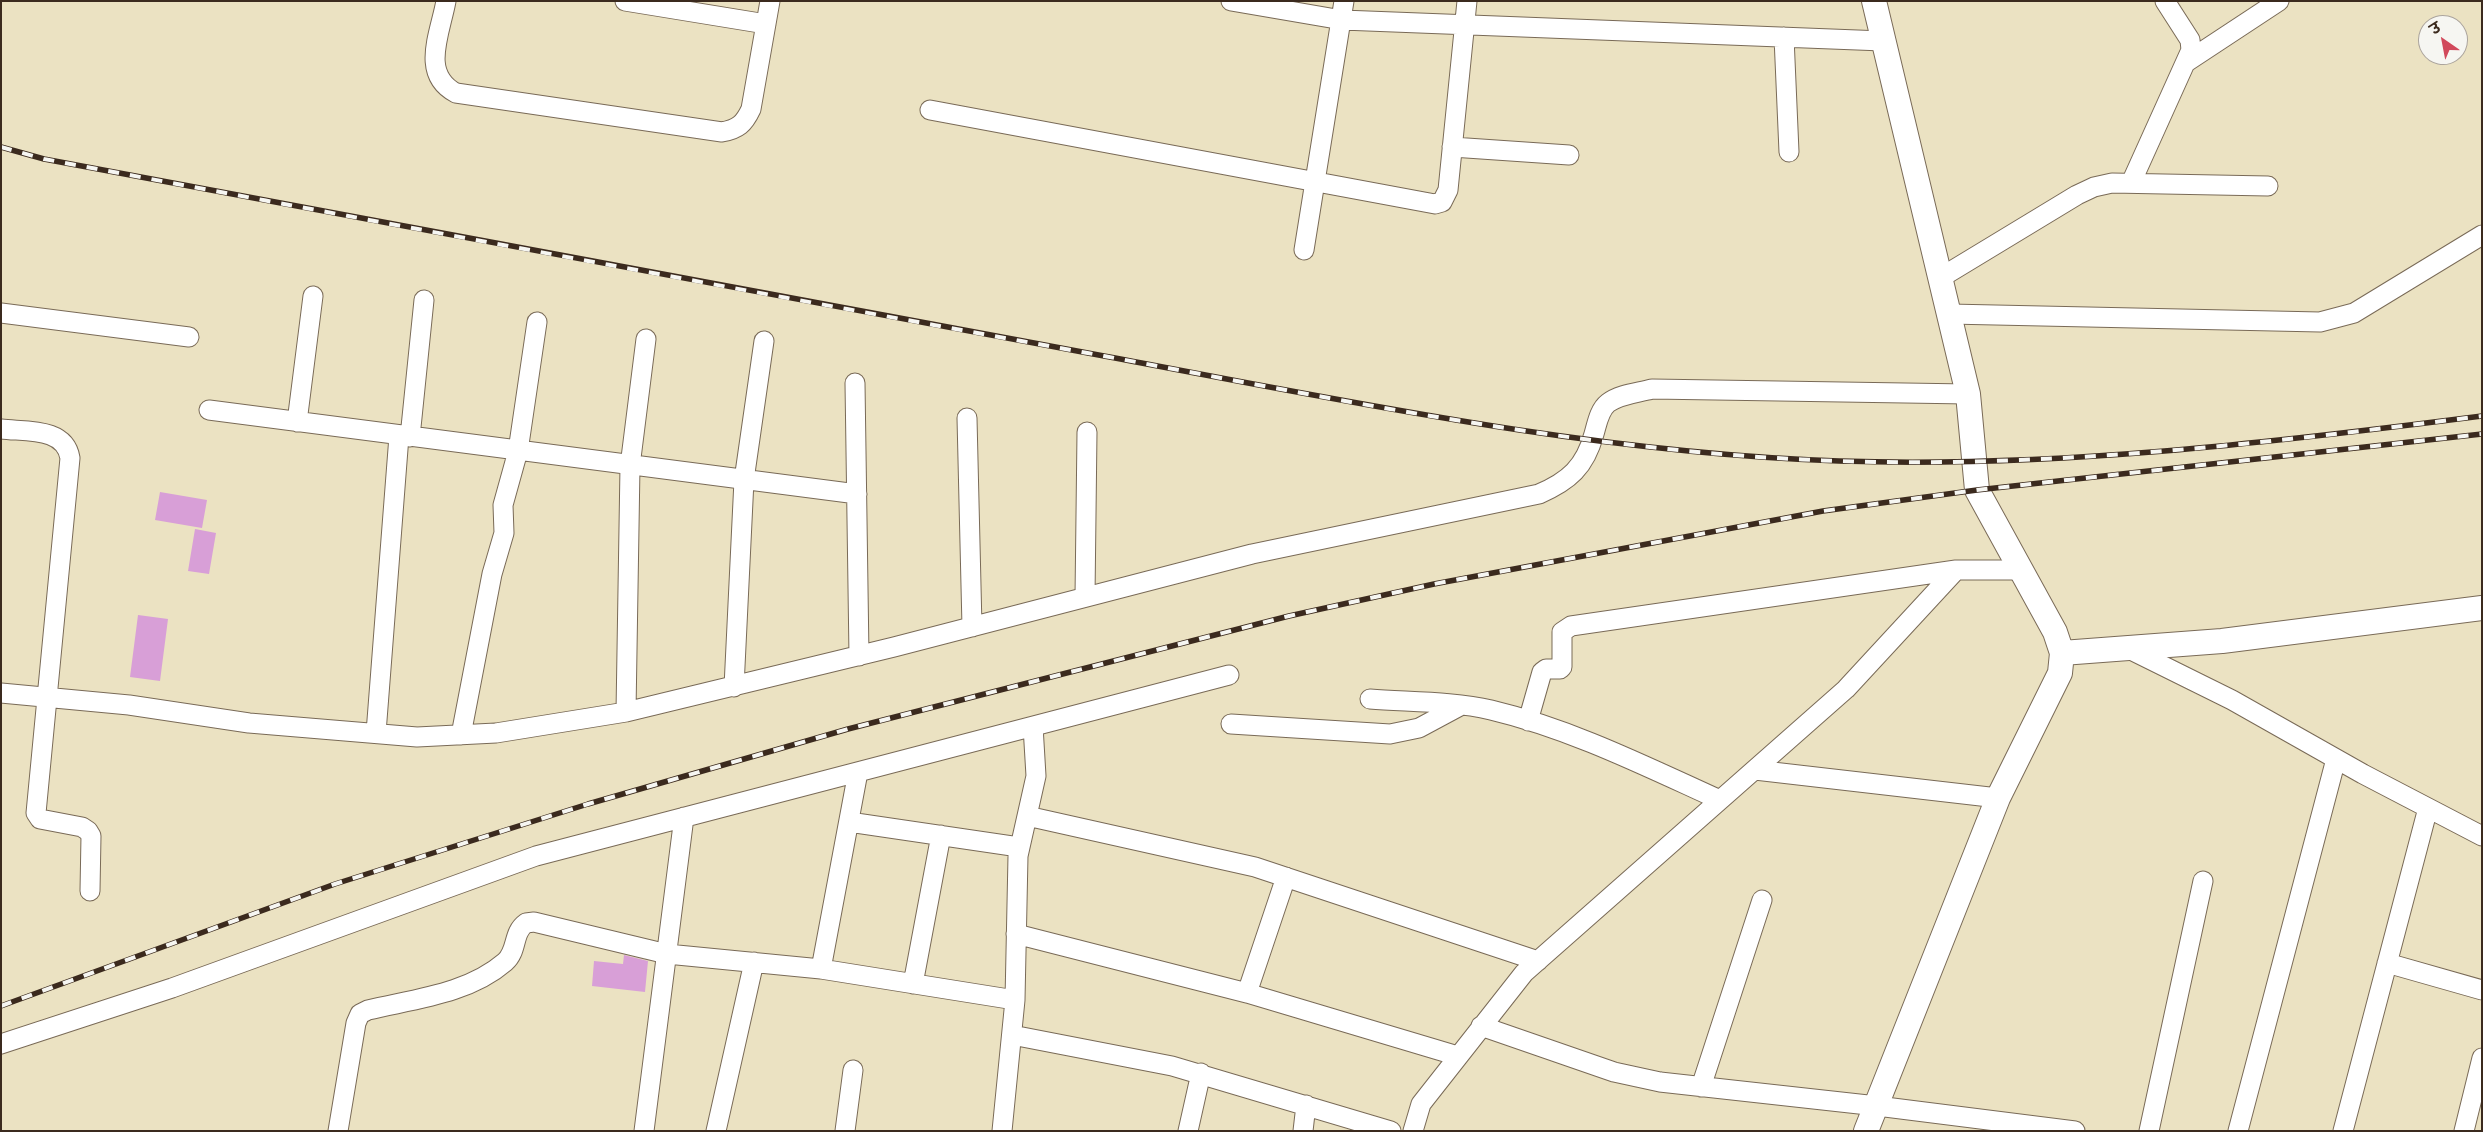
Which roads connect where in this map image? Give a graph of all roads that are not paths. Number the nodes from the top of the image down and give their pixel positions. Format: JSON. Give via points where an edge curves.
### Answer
{"nodes":[{"id":1,"x":446,"y":1,"type":"edge"},
{"id":2,"x":625,"y":1,"type":"edge"},
{"id":3,"x":770,"y":1,"type":"edge"},
{"id":4,"x":1232,"y":1,"type":"edge"},
{"id":5,"x":1467,"y":1,"type":"edge"},
{"id":6,"x":1874,"y":1,"type":"edge"},
{"id":7,"x":2165,"y":1,"type":"edge"},
{"id":8,"x":2279,"y":1,"type":"edge"},
{"id":9,"x":1343,"y":10,"type":"edge"},
{"id":10,"x":766,"y":24,"type":"junction"},
{"id":11,"x":1464,"y":24,"type":"junction"},
{"id":12,"x":1784,"y":37,"type":"junction"},
{"id":13,"x":1883,"y":41,"type":"junction"},
{"id":14,"x":2188,"y":61,"type":"junction"},
{"id":15,"x":930,"y":110,"type":"dead end"},
{"id":16,"x":1452,"y":147,"type":"junction"},
{"id":17,"x":1789,"y":152,"type":"dead end"},
{"id":18,"x":1570,"y":154,"type":"dead end"},
{"id":19,"x":1315,"y":180,"type":"junction"},
{"id":20,"x":2131,"y":183,"type":"junction"},
{"id":21,"x":2268,"y":186,"type":"dead end"},
{"id":22,"x":2482,"y":235,"type":"edge"},
{"id":23,"x":1304,"y":250,"type":"dead end"},
{"id":24,"x":1940,"y":278,"type":"junction"},
{"id":25,"x":313,"y":296,"type":"dead end"},
{"id":26,"x":424,"y":300,"type":"dead end"},
{"id":27,"x":1,"y":313,"type":"edge"},
{"id":28,"x":1949,"y":314,"type":"junction"},
{"id":29,"x":537,"y":322,"type":"dead end"},
{"id":30,"x":189,"y":337,"type":"dead end"},
{"id":31,"x":646,"y":339,"type":"dead end"},
{"id":32,"x":764,"y":341,"type":"dead end"},
{"id":33,"x":855,"y":383,"type":"dead end"},
{"id":34,"x":1968,"y":394,"type":"junction"},
{"id":35,"x":209,"y":410,"type":"dead end"},
{"id":36,"x":967,"y":418,"type":"dead end"},
{"id":37,"x":297,"y":422,"type":"junction"},
{"id":38,"x":1,"y":429,"type":"edge"},
{"id":39,"x":1086,"y":432,"type":"dead end"},
{"id":40,"x":404,"y":436,"type":"junction"},
{"id":41,"x":518,"y":452,"type":"junction"},
{"id":42,"x":630,"y":466,"type":"junction"},
{"id":43,"x":744,"y":480,"type":"junction"},
{"id":44,"x":856,"y":494,"type":"junction"},
{"id":45,"x":1956,"y":570,"type":"junction"},
{"id":46,"x":2020,"y":570,"type":"junction"},
{"id":47,"x":1085,"y":597,"type":"junction"},
{"id":48,"x":2482,"y":608,"type":"edge"},
{"id":49,"x":972,"y":627,"type":"junction"},
{"id":50,"x":2127,"y":648,"type":"junction"},
{"id":51,"x":2062,"y":653,"type":"junction"},
{"id":52,"x":859,"y":656,"type":"junction"},
{"id":53,"x":1229,"y":675,"type":"dead end"},
{"id":54,"x":734,"y":687,"type":"junction"},
{"id":55,"x":1,"y":692,"type":"edge"},
{"id":56,"x":46,"y":697,"type":"junction"},
{"id":57,"x":1370,"y":699,"type":"dead end"},
{"id":58,"x":1460,"y":706,"type":"junction"},
{"id":59,"x":626,"y":712,"type":"junction"},
{"id":60,"x":1528,"y":721,"type":"junction"},
{"id":61,"x":1231,"y":724,"type":"dead end"},
{"id":62,"x":1033,"y":726,"type":"junction"},
{"id":63,"x":376,"y":733,"type":"junction"},
{"id":64,"x":461,"y":735,"type":"junction"},
{"id":65,"x":2336,"y":759,"type":"junction"},
{"id":66,"x":1754,"y":770,"type":"junction"},
{"id":67,"x":858,"y":772,"type":"junction"},
{"id":68,"x":1998,"y":798,"type":"junction"},
{"id":69,"x":1720,"y":800,"type":"junction"},
{"id":70,"x":2428,"y":808,"type":"junction"},
{"id":71,"x":1027,"y":816,"type":"junction"},
{"id":72,"x":684,"y":817,"type":"junction"},
{"id":73,"x":850,"y":822,"type":"junction"},
{"id":74,"x":941,"y":835,"type":"junction"},
{"id":75,"x":2482,"y":836,"type":"edge"},
{"id":76,"x":1019,"y":846,"type":"junction"},
{"id":77,"x":1286,"y":877,"type":"junction"},
{"id":78,"x":2203,"y":880,"type":"dead end"},
{"id":79,"x":90,"y":891,"type":"dead end"},
{"id":80,"x":1762,"y":900,"type":"dead end"},
{"id":81,"x":1016,"y":934,"type":"junction"},
{"id":82,"x":667,"y":954,"type":"junction"},
{"id":83,"x":1538,"y":961,"type":"junction"},
{"id":84,"x":754,"y":962,"type":"junction"},
{"id":85,"x":2387,"y":963,"type":"junction"},
{"id":86,"x":821,"y":969,"type":"junction"},
{"id":87,"x":913,"y":984,"type":"junction"},
{"id":88,"x":2482,"y":990,"type":"edge"},
{"id":89,"x":1247,"y":993,"type":"junction"},
{"id":90,"x":1015,"y":1000,"type":"junction"},
{"id":91,"x":1481,"y":1026,"type":"junction"},
{"id":92,"x":1012,"y":1035,"type":"junction"},
{"id":93,"x":1,"y":1044,"type":"edge"},
{"id":94,"x":1458,"y":1056,"type":"junction"},
{"id":95,"x":2482,"y":1058,"type":"edge"},
{"id":96,"x":854,"y":1070,"type":"dead end"},
{"id":97,"x":1201,"y":1074,"type":"junction"},
{"id":98,"x":1701,"y":1086,"type":"junction"},
{"id":99,"x":1306,"y":1105,"type":"junction"},
{"id":100,"x":1877,"y":1106,"type":"junction"},
{"id":101,"x":2070,"y":1130,"type":"edge"},
{"id":102,"x":338,"y":1131,"type":"edge"},
{"id":103,"x":644,"y":1131,"type":"edge"},
{"id":104,"x":716,"y":1131,"type":"edge"},
{"id":105,"x":845,"y":1131,"type":"edge"},
{"id":106,"x":1002,"y":1131,"type":"edge"},
{"id":107,"x":1188,"y":1131,"type":"edge"},
{"id":108,"x":1303,"y":1131,"type":"edge"},
{"id":109,"x":1391,"y":1131,"type":"edge"},
{"id":110,"x":1413,"y":1131,"type":"edge"},
{"id":111,"x":1866,"y":1131,"type":"edge"},
{"id":112,"x":2149,"y":1131,"type":"edge"},
{"id":113,"x":2238,"y":1131,"type":"edge"},
{"id":114,"x":2343,"y":1131,"type":"edge"},
{"id":115,"x":2464,"y":1131,"type":"edge"}],
"edges":[{"from":1,"to":10,"type":"street","via":[[434,62],[443,86],[456,93],[722,132],[736,130],[746,121],[751,109]]},
{"from":2,"to":10,"type":"street"},
{"from":3,"to":10,"type":"street"},
{"from":4,"to":9,"type":"street"},
{"from":5,"to":11,"type":"street"},
{"from":6,"to":13,"type":"main road"},
{"from":7,"to":14,"type":"street","via":[[2190,40]]},
{"from":8,"to":14,"type":"street"},
{"from":9,"to":11,"type":"street"},
{"from":9,"to":19,"type":"street"},
{"from":11,"to":12,"type":"street"},
{"from":11,"to":16,"type":"street"},
{"from":12,"to":13,"type":"street"},
{"from":12,"to":17,"type":"street"},
{"from":13,"to":24,"type":"main road"},
{"from":14,"to":20,"type":"street"},
{"from":15,"to":19,"type":"street"},
{"from":16,"to":18,"type":"street"},
{"from":16,"to":19,"type":"street","via":[[1447,197],[1435,204]]},
{"from":19,"to":23,"type":"street"},
{"from":20,"to":21,"type":"street"},
{"from":20,"to":24,"type":"street","via":[[2112,183],[2077,195]]},
{"from":22,"to":28,"type":"street","via":[[2354,314],[2320,322]]},
{"from":24,"to":28,"type":"main road"},
{"from":25,"to":37,"type":"street"},
{"from":26,"to":40,"type":"street"},
{"from":27,"to":30,"type":"street"},
{"from":28,"to":34,"type":"main road"},
{"from":29,"to":41,"type":"street"},
{"from":31,"to":42,"type":"street"},
{"from":32,"to":43,"type":"street"},
{"from":33,"to":44,"type":"street"},
{"from":34,"to":46,"type":"main road","via":[[1977,490]]},
{"from":34,"to":47,"type":"street","via":[[1652,389],[1606,404],[1575,473],[1556,487],[1539,494],[1252,554]]},
{"from":35,"to":37,"type":"street"},
{"from":36,"to":49,"type":"street"},
{"from":37,"to":40,"type":"street"},
{"from":38,"to":56,"type":"street","via":[[54,435],[63,441],[70,458]]},
{"from":39,"to":47,"type":"street"},
{"from":40,"to":41,"type":"street"},
{"from":40,"to":63,"type":"street"},
{"from":41,"to":42,"type":"street"},
{"from":41,"to":64,"type":"street","via":[[503,505],[504,533],[492,574]]},
{"from":42,"to":43,"type":"street"},
{"from":42,"to":59,"type":"street"},
{"from":43,"to":44,"type":"street"},
{"from":43,"to":54,"type":"street"},
{"from":44,"to":52,"type":"street"},
{"from":45,"to":46,"type":"street"},
{"from":45,"to":60,"type":"street","via":[[1567,627],[1561,638],[1562,667],[1542,672]]},
{"from":45,"to":66,"type":"street","via":[[1857,679]]},
{"from":46,"to":51,"type":"main road","via":[[2055,632]]},
{"from":47,"to":49,"type":"street"},
{"from":48,"to":50,"type":"main road","via":[[2222,641]]},
{"from":49,"to":52,"type":"street"},
{"from":50,"to":51,"type":"main road"},
{"from":50,"to":65,"type":"street","via":[[2232,700]]},
{"from":51,"to":68,"type":"main road","via":[[2060,673]]},
{"from":52,"to":54,"type":"street"},
{"from":53,"to":62,"type":"street"},
{"from":54,"to":59,"type":"street"},
{"from":55,"to":56,"type":"street"},
{"from":56,"to":63,"type":"street","via":[[129,705],[249,723]]},
{"from":56,"to":79,"type":"street","via":[[36,813],[40,819],[88,831],[91,836]]},
{"from":57,"to":58,"type":"street"},
{"from":58,"to":60,"type":"street","via":[[1490,710]]},
{"from":58,"to":61,"type":"street","via":[[1419,728],[1398,733]]},
{"from":59,"to":64,"type":"street","via":[[496,733]]},
{"from":60,"to":69,"type":"street","via":[[1602,746]]},
{"from":62,"to":67,"type":"street"},
{"from":62,"to":71,"type":"street","via":[[1036,776]]},
{"from":63,"to":64,"type":"street","via":[[417,737]]},
{"from":65,"to":70,"type":"street"},
{"from":65,"to":113,"type":"street"},
{"from":66,"to":68,"type":"street"},
{"from":66,"to":69,"type":"street"},
{"from":67,"to":72,"type":"street"},
{"from":67,"to":73,"type":"street"},
{"from":68,"to":100,"type":"main road"},
{"from":69,"to":83,"type":"street"},
{"from":70,"to":75,"type":"street"},
{"from":70,"to":85,"type":"street"},
{"from":71,"to":76,"type":"street"},
{"from":71,"to":77,"type":"street","via":[[1255,867]]},
{"from":72,"to":82,"type":"street"},
{"from":72,"to":93,"type":"street","via":[[536,856],[172,988]]},
{"from":73,"to":74,"type":"street"},
{"from":73,"to":86,"type":"street"},
{"from":74,"to":76,"type":"street"},
{"from":74,"to":87,"type":"street"},
{"from":76,"to":81,"type":"street"},
{"from":77,"to":83,"type":"street"},
{"from":77,"to":89,"type":"street"},
{"from":78,"to":112,"type":"street"},
{"from":80,"to":98,"type":"street"},
{"from":81,"to":89,"type":"street"},
{"from":81,"to":90,"type":"street"},
{"from":82,"to":84,"type":"street"},
{"from":82,"to":102,"type":"street","via":[[534,922],[526,923],[516,933],[509,958],[476,982],[360,1014]]},
{"from":82,"to":103,"type":"street"},
{"from":83,"to":91,"type":"street","via":[[1513,984]]},
{"from":84,"to":86,"type":"street"},
{"from":84,"to":104,"type":"street"},
{"from":85,"to":88,"type":"street"},
{"from":85,"to":114,"type":"street"},
{"from":86,"to":87,"type":"street"},
{"from":87,"to":90,"type":"street"},
{"from":89,"to":94,"type":"street"},
{"from":90,"to":92,"type":"street"},
{"from":91,"to":94,"type":"street"},
{"from":91,"to":98,"type":"street","via":[[1614,1072],[1660,1082]]},
{"from":92,"to":97,"type":"street","via":[[1135,1057]]},
{"from":92,"to":106,"type":"street"},
{"from":94,"to":110,"type":"street","via":[[1421,1104]]},
{"from":95,"to":115,"type":"street"},
{"from":96,"to":105,"type":"street"},
{"from":97,"to":99,"type":"street"},
{"from":97,"to":107,"type":"street"},
{"from":98,"to":100,"type":"street"},
{"from":99,"to":108,"type":"street"},
{"from":99,"to":109,"type":"street"},
{"from":100,"to":101,"type":"street"},
{"from":100,"to":111,"type":"main road"}]}
